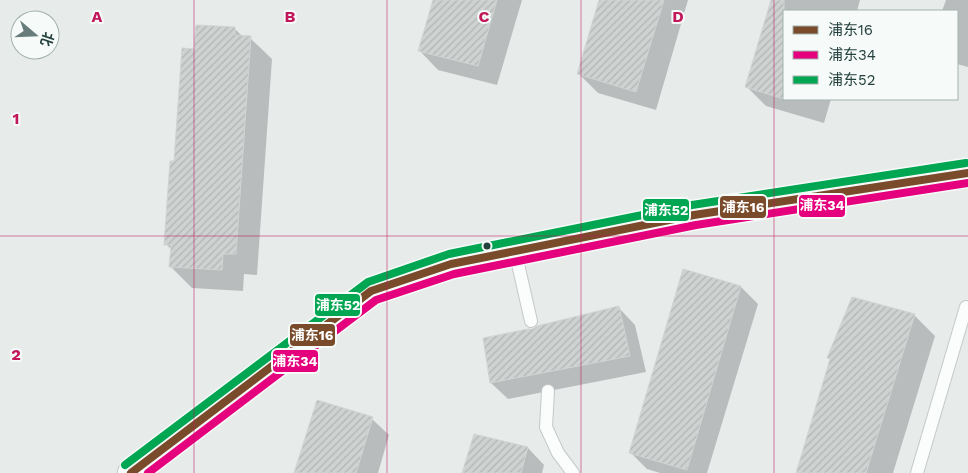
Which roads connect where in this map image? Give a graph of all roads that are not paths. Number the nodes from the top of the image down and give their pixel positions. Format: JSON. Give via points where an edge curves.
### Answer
{"nodes":[{"id":1,"x":968,"y":173,"type":"edge"},
{"id":2,"x":515,"y":251,"type":"junction"},
{"id":3,"x":966,"y":307,"type":"dead end"},
{"id":4,"x":531,"y":321,"type":"dead end"},
{"id":5,"x":548,"y":391,"type":"dead end"},
{"id":6,"x":131,"y":473,"type":"edge"},
{"id":7,"x":573,"y":473,"type":"edge"},
{"id":8,"x":917,"y":473,"type":"edge"}],
"edges":[{"from":1,"to":2,"type":"street","via":[[694,215]]},
{"from":2,"to":4,"type":"lane"},
{"from":2,"to":6,"type":"street","via":[[451,264],[371,291]]},
{"from":3,"to":8,"type":"lane"},
{"from":5,"to":7,"type":"lane","via":[[546,426],[558,452]]}]}
